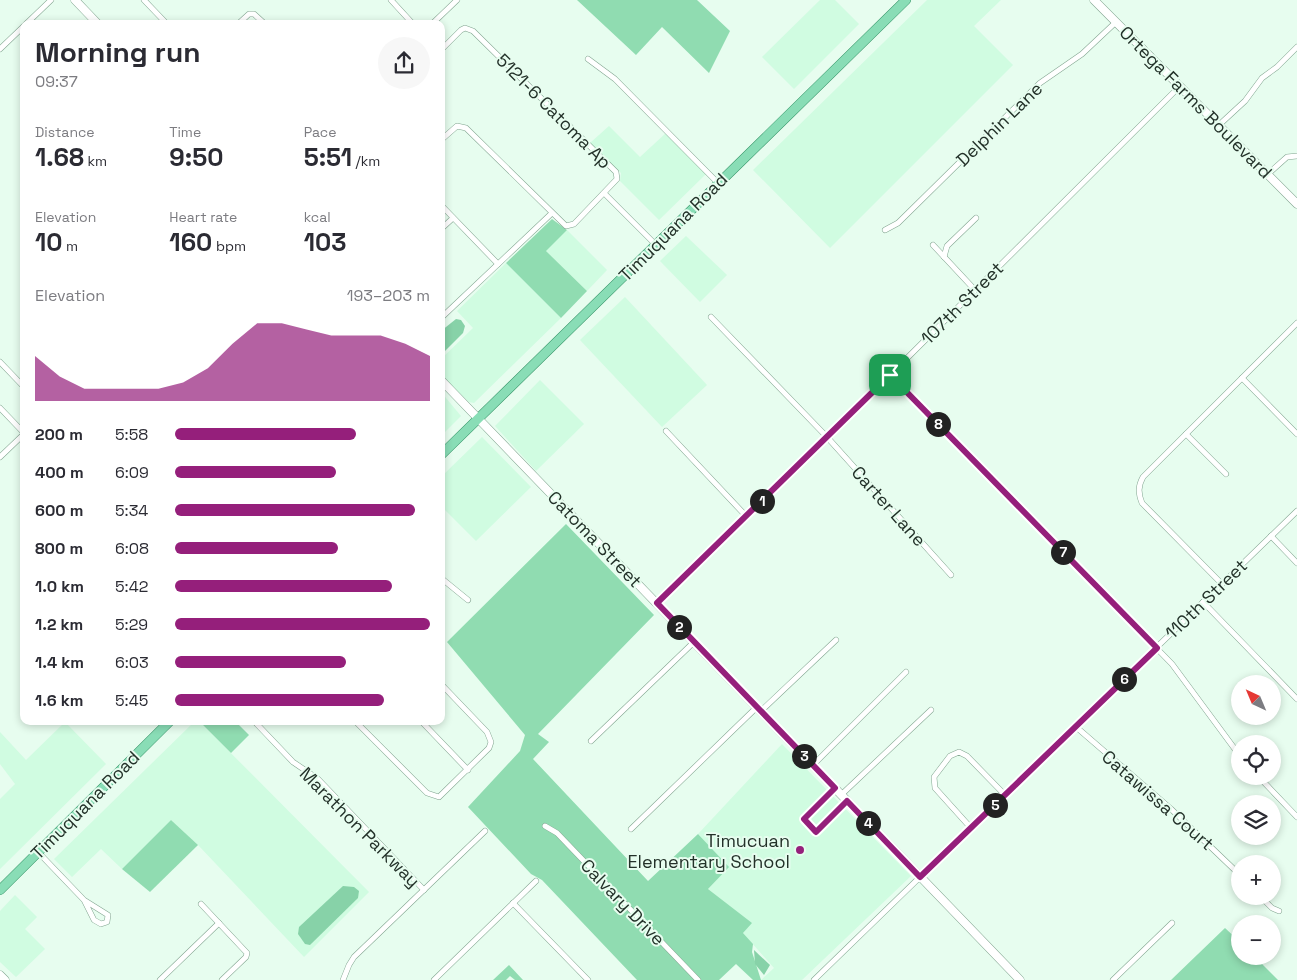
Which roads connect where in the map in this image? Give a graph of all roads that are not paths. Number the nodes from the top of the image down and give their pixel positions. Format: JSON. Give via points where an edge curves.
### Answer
{"nodes":[{"id":1,"x":51,"y":0,"type":"edge"},
{"id":2,"x":75,"y":0,"type":"edge"},
{"id":3,"x":144,"y":0,"type":"edge"},
{"id":4,"x":391,"y":0,"type":"edge"},
{"id":5,"x":457,"y":0,"type":"edge"},
{"id":6,"x":906,"y":0,"type":"edge"},
{"id":7,"x":1094,"y":0,"type":"edge"},
{"id":8,"x":30,"y":20,"type":"edge"},
{"id":9,"x":94,"y":20,"type":"edge"},
{"id":10,"x":163,"y":20,"type":"edge"},
{"id":11,"x":242,"y":20,"type":"edge"},
{"id":12,"x":261,"y":20,"type":"edge"},
{"id":13,"x":410,"y":20,"type":"edge"},
{"id":14,"x":436,"y":20,"type":"edge"},
{"id":15,"x":1116,"y":22,"type":"junction"},
{"id":16,"x":20,"y":30,"type":"edge"},
{"id":17,"x":445,"y":46,"type":"edge"},
{"id":18,"x":1297,"y":48,"type":"edge"},
{"id":19,"x":0,"y":49,"type":"edge"},
{"id":20,"x":588,"y":59,"type":"dead end"},
{"id":21,"x":1180,"y":86,"type":"junction"},
{"id":22,"x":1219,"y":125,"type":"junction"},
{"id":23,"x":445,"y":136,"type":"edge"},
{"id":24,"x":1297,"y":156,"type":"edge"},
{"id":25,"x":1268,"y":174,"type":"junction"},
{"id":26,"x":718,"y":183,"type":"junction"},
{"id":27,"x":604,"y":193,"type":"junction"},
{"id":28,"x":1297,"y":204,"type":"edge"},
{"id":29,"x":445,"y":209,"type":"edge"},
{"id":30,"x":552,"y":213,"type":"junction"},
{"id":31,"x":453,"y":218,"type":"junction"},
{"id":32,"x":976,"y":218,"type":"dead end"},
{"id":33,"x":445,"y":225,"type":"edge"},
{"id":34,"x":885,"y":230,"type":"dead end"},
{"id":35,"x":656,"y":245,"type":"junction"},
{"id":36,"x":933,"y":245,"type":"dead end"},
{"id":37,"x":944,"y":257,"type":"junction"},
{"id":38,"x":498,"y":264,"type":"junction"},
{"id":39,"x":976,"y":290,"type":"junction"},
{"id":40,"x":445,"y":314,"type":"edge"},
{"id":41,"x":711,"y":317,"type":"dead end"},
{"id":42,"x":1297,"y":323,"type":"edge"},
{"id":43,"x":0,"y":362,"type":"edge"},
{"id":44,"x":890,"y":375,"type":"junction"},
{"id":45,"x":1242,"y":378,"type":"junction"},
{"id":46,"x":20,"y":383,"type":"edge"},
{"id":47,"x":445,"y":384,"type":"edge"},
{"id":48,"x":0,"y":408,"type":"edge"},
{"id":49,"x":479,"y":418,"type":"junction"},
{"id":50,"x":20,"y":430,"type":"edge"},
{"id":51,"x":666,"y":431,"type":"dead end"},
{"id":52,"x":1186,"y":434,"type":"junction"},
{"id":53,"x":1297,"y":434,"type":"edge"},
{"id":54,"x":826,"y":437,"type":"junction"},
{"id":55,"x":20,"y":438,"type":"edge"},
{"id":56,"x":445,"y":451,"type":"edge"},
{"id":57,"x":0,"y":457,"type":"edge"},
{"id":58,"x":1226,"y":474,"type":"dead end"},
{"id":59,"x":1297,"y":511,"type":"edge"},
{"id":60,"x":746,"y":516,"type":"junction"},
{"id":61,"x":1272,"y":536,"type":"junction"},
{"id":62,"x":1297,"y":563,"type":"edge"},
{"id":63,"x":951,"y":575,"type":"dead end"},
{"id":64,"x":445,"y":581,"type":"edge"},
{"id":65,"x":1222,"y":584,"type":"junction"},
{"id":66,"x":468,"y":600,"type":"dead end"},
{"id":67,"x":1203,"y":602,"type":"junction"},
{"id":68,"x":657,"y":603,"type":"junction"},
{"id":69,"x":836,"y":640,"type":"dead end"},
{"id":70,"x":694,"y":642,"type":"junction"},
{"id":71,"x":1157,"y":648,"type":"junction"},
{"id":72,"x":906,"y":672,"type":"dead end"},
{"id":73,"x":445,"y":688,"type":"edge"},
{"id":74,"x":1297,"y":699,"type":"edge"},
{"id":75,"x":759,"y":709,"type":"junction"},
{"id":76,"x":931,"y":710,"type":"dead end"},
{"id":77,"x":166,"y":725,"type":"edge"},
{"id":78,"x":258,"y":725,"type":"edge"},
{"id":79,"x":359,"y":725,"type":"edge"},
{"id":80,"x":425,"y":725,"type":"edge"},
{"id":81,"x":1075,"y":726,"type":"junction"},
{"id":82,"x":591,"y":742,"type":"dead end"},
{"id":83,"x":1231,"y":744,"type":"edge"},
{"id":84,"x":813,"y":766,"type":"junction"},
{"id":85,"x":468,"y":770,"type":"junction"},
{"id":86,"x":1267,"y":785,"type":"edge"},
{"id":87,"x":838,"y":792,"type":"junction"},
{"id":88,"x":1005,"y":795,"type":"junction"},
{"id":89,"x":847,"y":801,"type":"junction"},
{"id":90,"x":1297,"y":817,"type":"edge"},
{"id":91,"x":545,"y":826,"type":"dead end"},
{"id":92,"x":971,"y":828,"type":"junction"},
{"id":93,"x":631,"y":829,"type":"dead end"},
{"id":94,"x":485,"y":831,"type":"dead end"},
{"id":95,"x":38,"y":852,"type":"junction"},
{"id":96,"x":1231,"y":866,"type":"edge"},
{"id":97,"x":920,"y":877,"type":"junction"},
{"id":98,"x":536,"y":881,"type":"dead end"},
{"id":99,"x":0,"y":890,"type":"edge"},
{"id":100,"x":424,"y":890,"type":"junction"},
{"id":101,"x":84,"y":900,"type":"junction"},
{"id":102,"x":513,"y":903,"type":"junction"},
{"id":103,"x":201,"y":904,"type":"dead end"},
{"id":104,"x":1269,"y":905,"type":"edge"},
{"id":105,"x":1279,"y":911,"type":"dead end"},
{"id":106,"x":219,"y":923,"type":"junction"},
{"id":107,"x":1172,"y":923,"type":"dead end"},
{"id":108,"x":0,"y":975,"type":"edge"},
{"id":109,"x":5,"y":980,"type":"edge"},
{"id":110,"x":160,"y":980,"type":"edge"},
{"id":111,"x":222,"y":980,"type":"edge"},
{"id":112,"x":343,"y":980,"type":"edge"},
{"id":113,"x":434,"y":980,"type":"edge"},
{"id":114,"x":588,"y":980,"type":"edge"},
{"id":115,"x":698,"y":980,"type":"edge"},
{"id":116,"x":814,"y":980,"type":"edge"},
{"id":117,"x":1020,"y":980,"type":"edge"},
{"id":118,"x":1113,"y":980,"type":"edge"}],
"edges":[{"from":1,"to":8,"type":"street"},
{"from":2,"to":9,"type":"street"},
{"from":3,"to":10,"type":"street"},
{"from":4,"to":13,"type":"street"},
{"from":5,"to":14,"type":"street"},
{"from":6,"to":26,"type":"main road","name":"Timuquana Road"},
{"from":7,"to":15,"type":"street","name":"Ortega Farms Boulevard"},
{"from":11,"to":12,"type":"street","via":[[249,14]]},
{"from":15,"to":21,"type":"street","name":"Ortega Farms Boulevard"},
{"from":15,"to":34,"type":"street","name":"Delphin Lane","via":[[1082,54],[1040,83],[898,223]]},
{"from":16,"to":19,"type":"street"},
{"from":17,"to":27,"type":"street","name":"5121-6 Catoma Ap","via":[[461,30],[473,31],[616,172],[615,183]]},
{"from":18,"to":22,"type":"street","via":[[1262,78],[1245,101]]},
{"from":20,"to":26,"type":"street","via":[[615,79]]},
{"from":21,"to":22,"type":"street","name":"Ortega Farms Boulevard"},
{"from":21,"to":39,"type":"street","name":"107th Street"},
{"from":22,"to":25,"type":"street","name":"Ortega Farms Boulevard"},
{"from":23,"to":30,"type":"street","name":"5121-6 Catoma Ap","via":[[457,126],[466,128]]},
{"from":24,"to":25,"type":"street","via":[[1287,158]]},
{"from":25,"to":28,"type":"street","name":"Ortega Farms Boulevard"},
{"from":26,"to":35,"type":"main road","name":"Timuquana Road"},
{"from":27,"to":30,"type":"street","name":"5121-6 Catoma Ap","via":[[570,226]]},
{"from":27,"to":35,"type":"street"},
{"from":29,"to":31,"type":"street"},
{"from":30,"to":38,"type":"street"},
{"from":31,"to":33,"type":"street"},
{"from":31,"to":38,"type":"street"},
{"from":32,"to":37,"type":"street","via":[[947,246]]},
{"from":35,"to":49,"type":"main road","name":"Timuquana Road"},
{"from":36,"to":37,"type":"street"},
{"from":37,"to":39,"type":"street"},
{"from":38,"to":40,"type":"street"},
{"from":39,"to":44,"type":"street","name":"107th Street"},
{"from":41,"to":54,"type":"street","name":"Carter Lane"},
{"from":42,"to":45,"type":"street"},
{"from":43,"to":46,"type":"street"},
{"from":44,"to":54,"type":"street","name":"107th Street"},
{"from":44,"to":71,"type":"street"},
{"from":45,"to":52,"type":"street"},
{"from":45,"to":53,"type":"street"},
{"from":47,"to":49,"type":"street","name":"Catoma Street"},
{"from":48,"to":50,"type":"street"},
{"from":49,"to":56,"type":"main road","name":"Timuquana Road"},
{"from":49,"to":68,"type":"street","name":"Catoma Street"},
{"from":51,"to":60,"type":"street"},
{"from":52,"to":58,"type":"street"},
{"from":52,"to":65,"type":"street","via":[[1143,477],[1138,490],[1146,507]]},
{"from":54,"to":60,"type":"street","name":"107th Street"},
{"from":54,"to":63,"type":"street","name":"Carter Lane"},
{"from":55,"to":57,"type":"street"},
{"from":59,"to":61,"type":"street","name":"110th Street"},
{"from":60,"to":68,"type":"street","name":"107th Street"},
{"from":61,"to":62,"type":"street"},
{"from":61,"to":65,"type":"street","name":"110th Street"},
{"from":64,"to":66,"type":"street"},
{"from":65,"to":67,"type":"street","name":"110th Street"},
{"from":67,"to":71,"type":"street","name":"110th Street"},
{"from":67,"to":74,"type":"street"},
{"from":68,"to":70,"type":"street","name":"Catoma Street"},
{"from":69,"to":75,"type":"street"},
{"from":70,"to":75,"type":"street","name":"Catoma Street"},
{"from":70,"to":82,"type":"street"},
{"from":71,"to":81,"type":"street","name":"110th Street"},
{"from":71,"to":83,"type":"street","via":[[1178,670]]},
{"from":72,"to":84,"type":"street"},
{"from":73,"to":85,"type":"street","via":[[489,736],[489,748]]},
{"from":75,"to":84,"type":"street","name":"Catoma Street"},
{"from":75,"to":93,"type":"street"},
{"from":76,"to":87,"type":"street"},
{"from":77,"to":95,"type":"main road","name":"Timuquana Road"},
{"from":78,"to":100,"type":"street","name":"Marathon Parkway","via":[[294,762],[318,779]]},
{"from":79,"to":85,"type":"street","via":[[430,796],[444,794]]},
{"from":80,"to":85,"type":"street"},
{"from":81,"to":88,"type":"street","name":"110th Street"},
{"from":81,"to":96,"type":"street","name":"Catawissa Court","via":[[1171,808]]},
{"from":84,"to":87,"type":"street","name":"Catoma Street"},
{"from":86,"to":90,"type":"street"},
{"from":87,"to":89,"type":"street","name":"Catoma Street"},
{"from":87,"to":89,"type":"street","via":[[804,819],[816,832]]},
{"from":88,"to":92,"type":"street","name":"110th Street"},
{"from":88,"to":92,"type":"street","via":[[964,753],[950,756],[933,783]]},
{"from":89,"to":97,"type":"street","name":"Catoma Street"},
{"from":91,"to":115,"type":"street","name":"Calvary Drive","via":[[557,833]]},
{"from":92,"to":97,"type":"street","name":"110th Street"},
{"from":94,"to":100,"type":"street"},
{"from":95,"to":99,"type":"main road","name":"Timuquana Road"},
{"from":95,"to":101,"type":"street"},
{"from":97,"to":116,"type":"street","name":"110th Street"},
{"from":97,"to":117,"type":"street","name":"Catoma Street"},
{"from":98,"to":102,"type":"street"},
{"from":100,"to":112,"type":"street","via":[[354,957]]},
{"from":101,"to":101,"type":"street","via":[[94,920],[101,924],[107,922],[108,914]]},
{"from":102,"to":113,"type":"street"},
{"from":102,"to":114,"type":"street"},
{"from":103,"to":106,"type":"street"},
{"from":104,"to":105,"type":"street"},
{"from":106,"to":110,"type":"street"},
{"from":106,"to":111,"type":"street","via":[[247,953]]},
{"from":107,"to":118,"type":"street"},
{"from":108,"to":109,"type":"street"}]}
